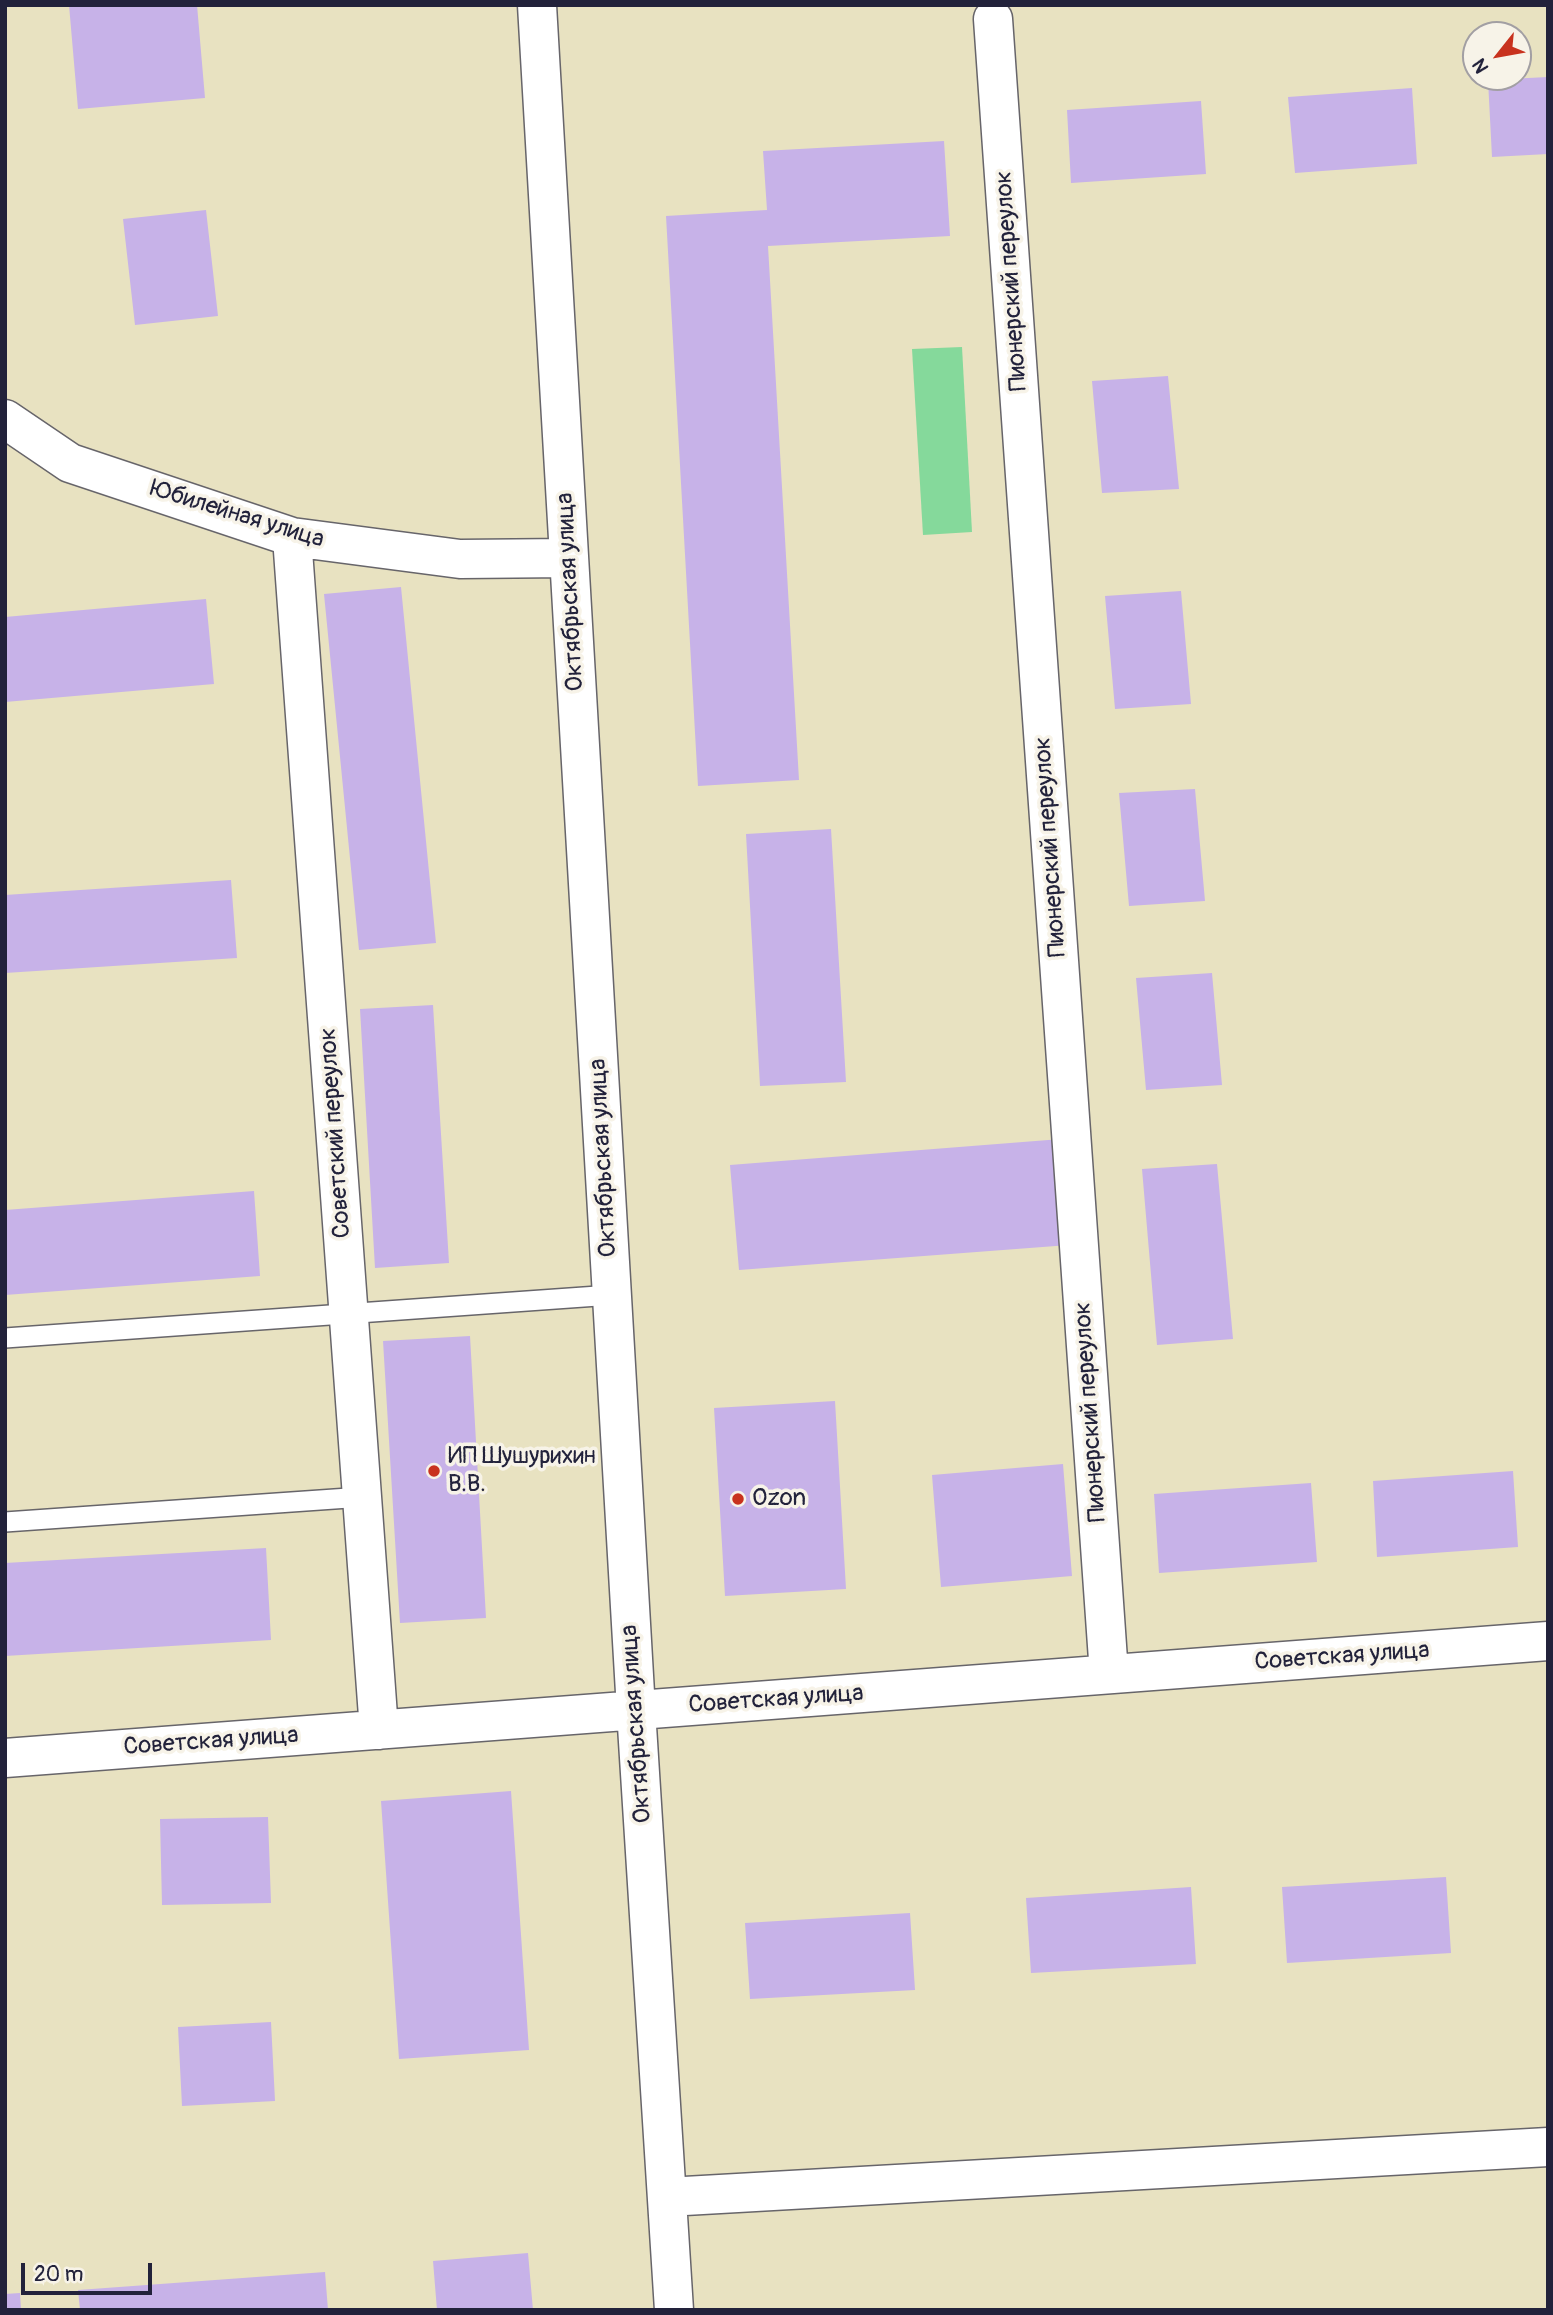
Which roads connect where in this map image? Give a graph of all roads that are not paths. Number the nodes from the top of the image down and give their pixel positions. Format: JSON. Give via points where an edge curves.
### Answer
{"nodes":[{"id":1,"x":537,"y":5,"type":"edge"},
{"id":2,"x":993,"y":19,"type":"dead end"},
{"id":3,"x":5,"y":419,"type":"edge"},
{"id":4,"x":292,"y":537,"type":"junction"},
{"id":5,"x":569,"y":558,"type":"junction"},
{"id":6,"x":612,"y":1295,"type":"junction"},
{"id":7,"x":349,"y":1313,"type":"junction"},
{"id":8,"x":5,"y":1338,"type":"edge"},
{"id":9,"x":363,"y":1497,"type":"junction"},
{"id":10,"x":5,"y":1522,"type":"edge"},
{"id":11,"x":1548,"y":1642,"type":"edge"},
{"id":12,"x":1109,"y":1674,"type":"junction"},
{"id":13,"x":636,"y":1710,"type":"junction"},
{"id":14,"x":379,"y":1730,"type":"junction"},
{"id":15,"x":5,"y":1758,"type":"edge"},
{"id":16,"x":1548,"y":2147,"type":"edge"},
{"id":17,"x":667,"y":2197,"type":"junction"},
{"id":18,"x":674,"y":2310,"type":"edge"}],
"edges":[{"from":1,"to":5,"type":"street","name":"Октябрьская улица"},
{"from":2,"to":12,"type":"street","name":"Пионерский переулок"},
{"from":3,"to":4,"type":"street","name":"Юбилейная улица","via":[[70,463]]},
{"from":4,"to":5,"type":"street","name":"Юбилейная улица","via":[[460,559]]},
{"from":4,"to":7,"type":"street","name":"Советский переулок"},
{"from":5,"to":6,"type":"street","name":"Октябрьская улица"},
{"from":6,"to":7,"type":"lane"},
{"from":6,"to":13,"type":"street","name":"Октябрьская улица"},
{"from":7,"to":8,"type":"lane"},
{"from":7,"to":9,"type":"street","name":"Советский переулок"},
{"from":9,"to":10,"type":"lane"},
{"from":9,"to":14,"type":"street","name":"Советский переулок"},
{"from":11,"to":12,"type":"street","name":"Советская улица"},
{"from":12,"to":13,"type":"street","name":"Советская улица"},
{"from":13,"to":14,"type":"street","name":"Советская улица"},
{"from":13,"to":17,"type":"street","name":"Октябрьская улица"},
{"from":14,"to":15,"type":"street","name":"Советская улица"},
{"from":16,"to":17,"type":"street"},
{"from":17,"to":18,"type":"street","name":"Октябрьская улица"}]}
